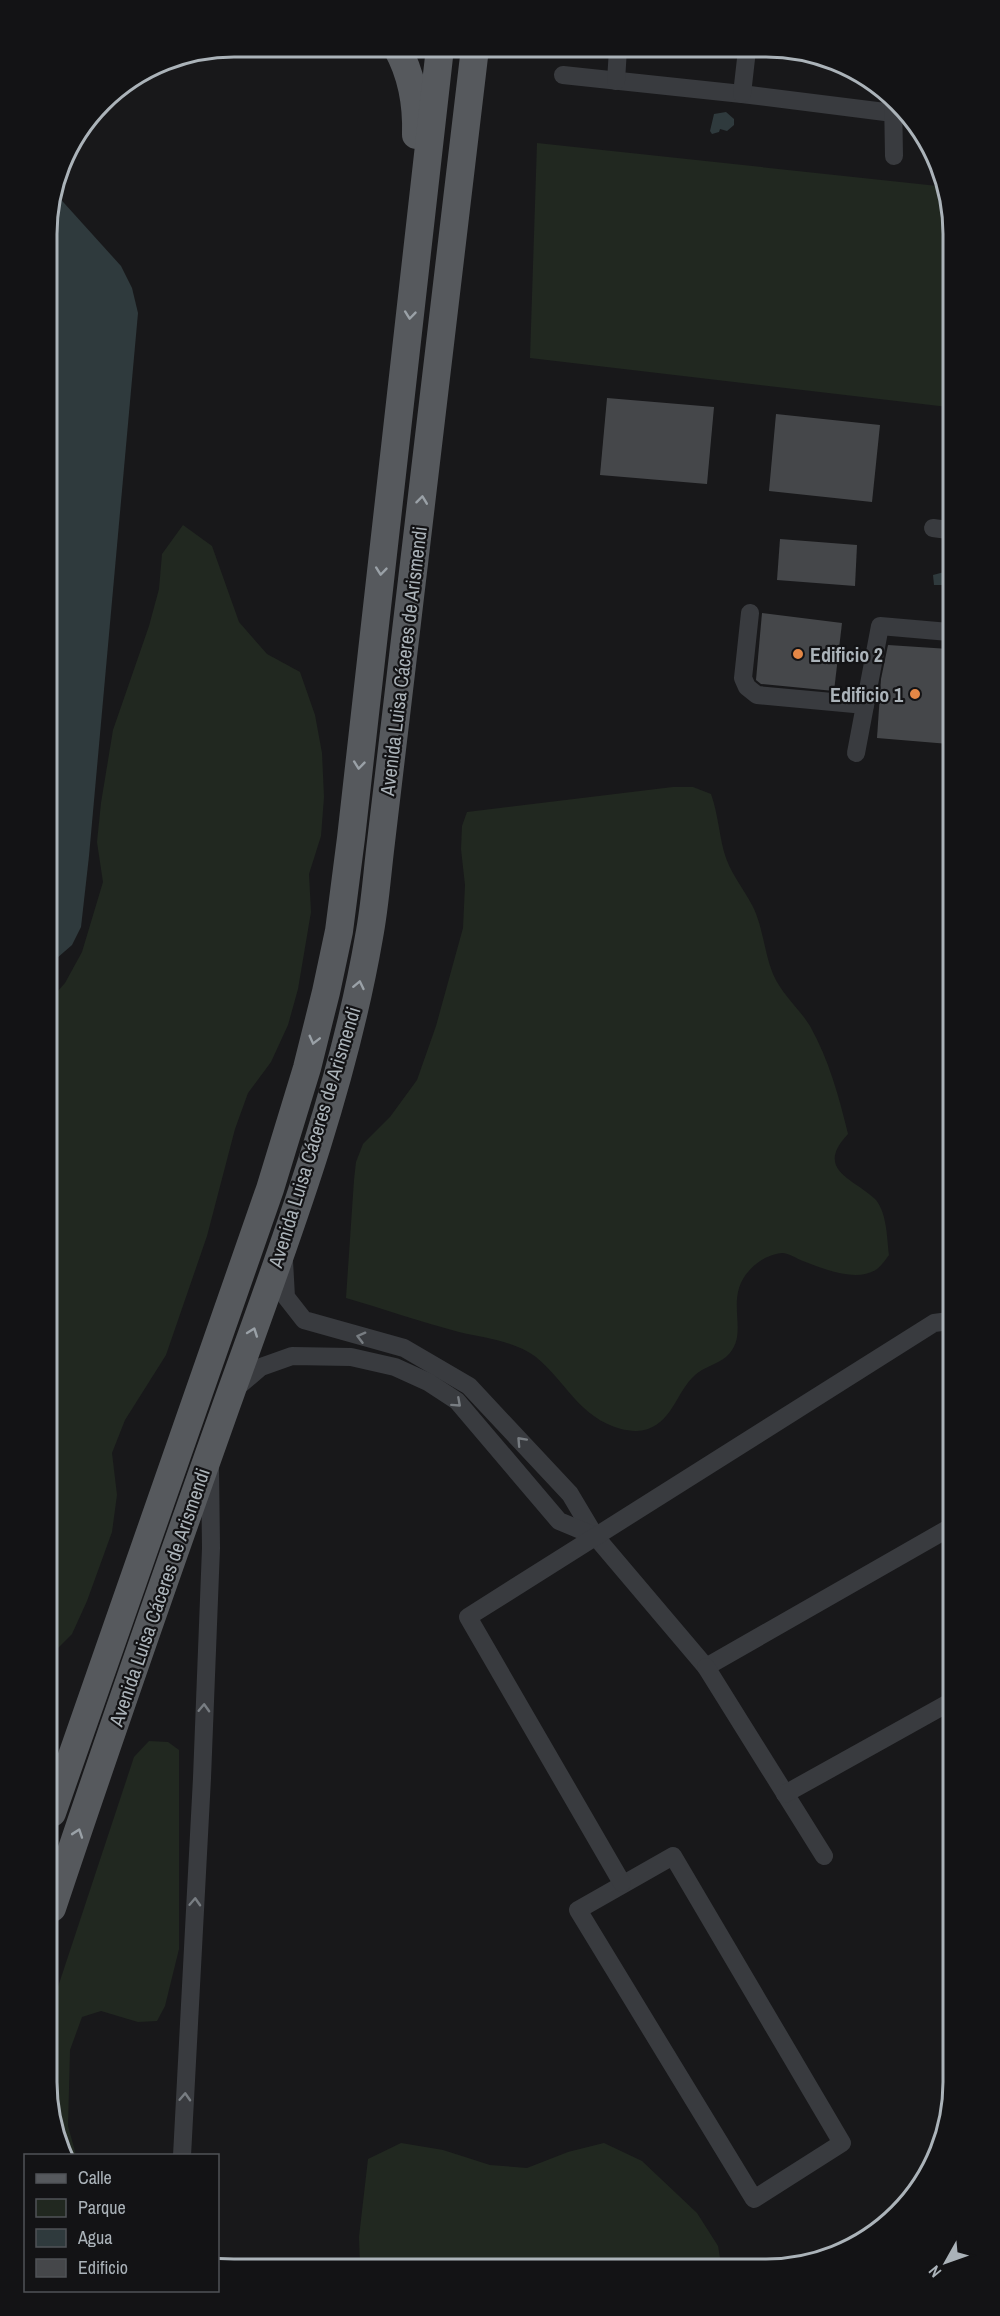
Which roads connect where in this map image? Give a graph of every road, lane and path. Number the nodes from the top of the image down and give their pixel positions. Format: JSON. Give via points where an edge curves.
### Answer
{"nodes":[{"id":1,"x":401,"y":57,"type":"edge"},
{"id":2,"x":439,"y":57,"type":"edge"},
{"id":3,"x":474,"y":57,"type":"edge"},
{"id":4,"x":618,"y":57,"type":"edge"},
{"id":5,"x":746,"y":57,"type":"edge"},
{"id":6,"x":562,"y":75,"type":"dead end"},
{"id":7,"x":616,"y":81,"type":"junction"},
{"id":8,"x":742,"y":94,"type":"junction"},
{"id":9,"x":886,"y":104,"type":"edge"},
{"id":10,"x":893,"y":111,"type":"edge"},
{"id":11,"x":894,"y":156,"type":"dead end"},
{"id":12,"x":415,"y":272,"type":"junction"},
{"id":13,"x":750,"y":614,"type":"dead end"},
{"id":14,"x":943,"y":631,"type":"edge"},
{"id":15,"x":865,"y":705,"type":"junction"},
{"id":16,"x":856,"y":753,"type":"dead end"},
{"id":17,"x":283,"y":1247,"type":"junction"},
{"id":18,"x":943,"y":1322,"type":"edge"},
{"id":19,"x":433,"y":1374,"type":"junction"},
{"id":20,"x":231,"y":1392,"type":"junction"},
{"id":21,"x":210,"y":1452,"type":"junction"},
{"id":22,"x":550,"y":1472,"type":"junction"},
{"id":23,"x":530,"y":1487,"type":"junction"},
{"id":24,"x":943,"y":1532,"type":"edge"},
{"id":25,"x":595,"y":1536,"type":"junction"},
{"id":26,"x":706,"y":1666,"type":"junction"},
{"id":27,"x":943,"y":1706,"type":"edge"},
{"id":28,"x":785,"y":1794,"type":"junction"},
{"id":29,"x":57,"y":1799,"type":"edge"},
{"id":30,"x":824,"y":1856,"type":"dead end"},
{"id":31,"x":622,"y":1883,"type":"junction"},
{"id":32,"x":57,"y":1894,"type":"edge"},
{"id":33,"x":182,"y":2154,"type":"edge"}],
"edges":[{"from":1,"to":12,"type":"main road","via":[[417,107]]},
{"from":2,"to":12,"type":"main road","name":"Avenida Luisa Cáceres de Arismendi"},
{"from":17,"to":3,"type":"main road","name":"Avenida Luisa Cáceres de Arismendi","one_way":true,"via":[[337,1077],[369,937]]},
{"from":4,"to":7,"type":"street"},
{"from":5,"to":8,"type":"street"},
{"from":6,"to":7,"type":"street"},
{"from":7,"to":8,"type":"street"},
{"from":8,"to":9,"type":"street"},
{"from":10,"to":11,"type":"street"},
{"from":12,"to":29,"type":"main road","name":"Avenida Luisa Cáceres de Arismendi","one_way":true,"via":[[339,931],[326,992],[270,1190]]},
{"from":13,"to":15,"type":"street","via":[[743,678],[757,695]]},
{"from":14,"to":15,"type":"street","via":[[880,626]]},
{"from":15,"to":16,"type":"street"},
{"from":19,"to":17,"type":"street","one_way":true,"via":[[404,1348],[304,1320],[286,1297]]},
{"from":20,"to":17,"type":"main road","name":"Avenida Luisa Cáceres de Arismendi","one_way":true},
{"from":18,"to":25,"type":"street","via":[[934,1323]]},
{"from":19,"to":20,"type":"street","via":[[351,1357],[292,1356],[261,1367]]},
{"from":22,"to":19,"type":"street","one_way":true,"via":[[468,1386]]},
{"from":19,"to":23,"type":"street","one_way":true},
{"from":20,"to":21,"type":"main road","name":"Avenida Luisa Cáceres de Arismendi"},
{"from":32,"to":21,"type":"main road","name":"Avenida Luisa Cáceres de Arismendi","one_way":true},
{"from":33,"to":21,"type":"street","one_way":true,"via":[[202,1778],[211,1548]]},
{"from":22,"to":23,"type":"street"},
{"from":22,"to":25,"type":"street","via":[[570,1494]]},
{"from":23,"to":25,"type":"street","via":[[559,1521]]},
{"from":24,"to":26,"type":"street"},
{"from":25,"to":26,"type":"street"},
{"from":25,"to":31,"type":"street","via":[[468,1617]]},
{"from":26,"to":28,"type":"street"},
{"from":27,"to":28,"type":"street"},
{"from":28,"to":30,"type":"street"},
{"from":31,"to":31,"type":"street","via":[[578,1910],[754,2199],[842,2143],[673,1856]]}]}
